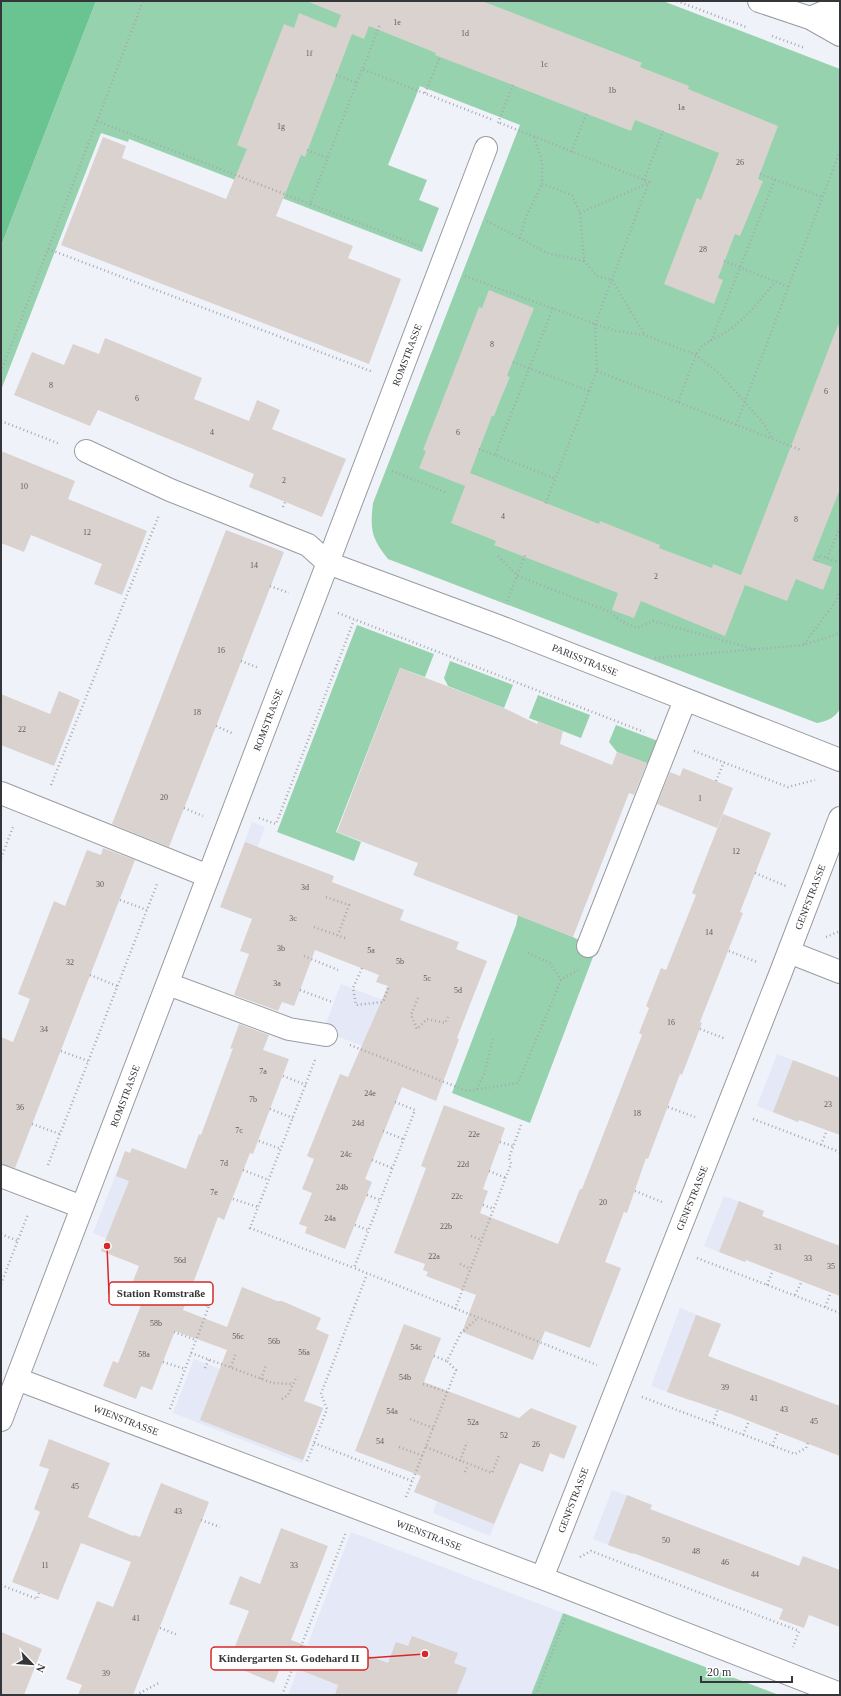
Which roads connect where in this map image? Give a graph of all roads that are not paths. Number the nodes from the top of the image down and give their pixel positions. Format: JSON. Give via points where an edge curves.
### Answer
{"nodes":[{"id":1,"x":759,"y":1,"type":"edge"},
{"id":2,"x":813,"y":9,"type":"edge"},
{"id":3,"x":840,"y":13,"type":"edge"},
{"id":4,"x":840,"y":35,"type":"edge"},
{"id":5,"x":486,"y":148,"type":"road end"},
{"id":6,"x":86,"y":451,"type":"road end"},
{"id":7,"x":328,"y":563,"type":"junction"},
{"id":8,"x":684,"y":700,"type":"junction"},
{"id":9,"x":840,"y":760,"type":"edge"},
{"id":10,"x":1,"y":793,"type":"edge"},
{"id":11,"x":840,"y":818,"type":"edge"},
{"id":12,"x":208,"y":876,"type":"junction"},
{"id":13,"x":588,"y":946,"type":"road end"},
{"id":14,"x":789,"y":952,"type":"junction"},
{"id":15,"x":840,"y":972,"type":"edge"},
{"id":16,"x":168,"y":984,"type":"junction"},
{"id":17,"x":326,"y":1035,"type":"road end"},
{"id":18,"x":1,"y":1176,"type":"edge"},
{"id":19,"x":82,"y":1207,"type":"junction"},
{"id":20,"x":17,"y":1379,"type":"junction"},
{"id":21,"x":1,"y":1420,"type":"edge"},
{"id":22,"x":542,"y":1578,"type":"junction"},
{"id":23,"x":840,"y":1694,"type":"edge"}],
"edges":[{"from":1,"to":2,"type":"street"},
{"from":2,"to":3,"type":"street"},
{"from":2,"to":4,"type":"street"},
{"from":5,"to":7,"type":"street","name":"ROMSTRASSE"},
{"from":6,"to":7,"type":"street","via":[[170,490],[308,546]]},
{"from":7,"to":8,"type":"street","name":"PARISSTRASSE","via":[[498,626]]},
{"from":7,"to":12,"type":"street","name":"ROMSTRASSE"},
{"from":8,"to":9,"type":"street","name":"PARISSTRASSE"},
{"from":8,"to":13,"type":"street"},
{"from":10,"to":12,"type":"street"},
{"from":11,"to":14,"type":"street","name":"GENFSTRASSE"},
{"from":12,"to":16,"type":"street","name":"ROMSTRASSE"},
{"from":14,"to":15,"type":"street"},
{"from":14,"to":22,"type":"street","name":"GENFSTRASSE"},
{"from":16,"to":17,"type":"street","via":[[289,1029]]},
{"from":16,"to":19,"type":"street","name":"ROMSTRASSE"},
{"from":18,"to":19,"type":"street"},
{"from":19,"to":20,"type":"street","name":"ROMSTRASSE"},
{"from":20,"to":21,"type":"street","name":"ROMSTRASSE"},
{"from":20,"to":22,"type":"street","name":"WIENSTRASSE"},
{"from":22,"to":23,"type":"street","name":"WIENSTRASSE"}]}
